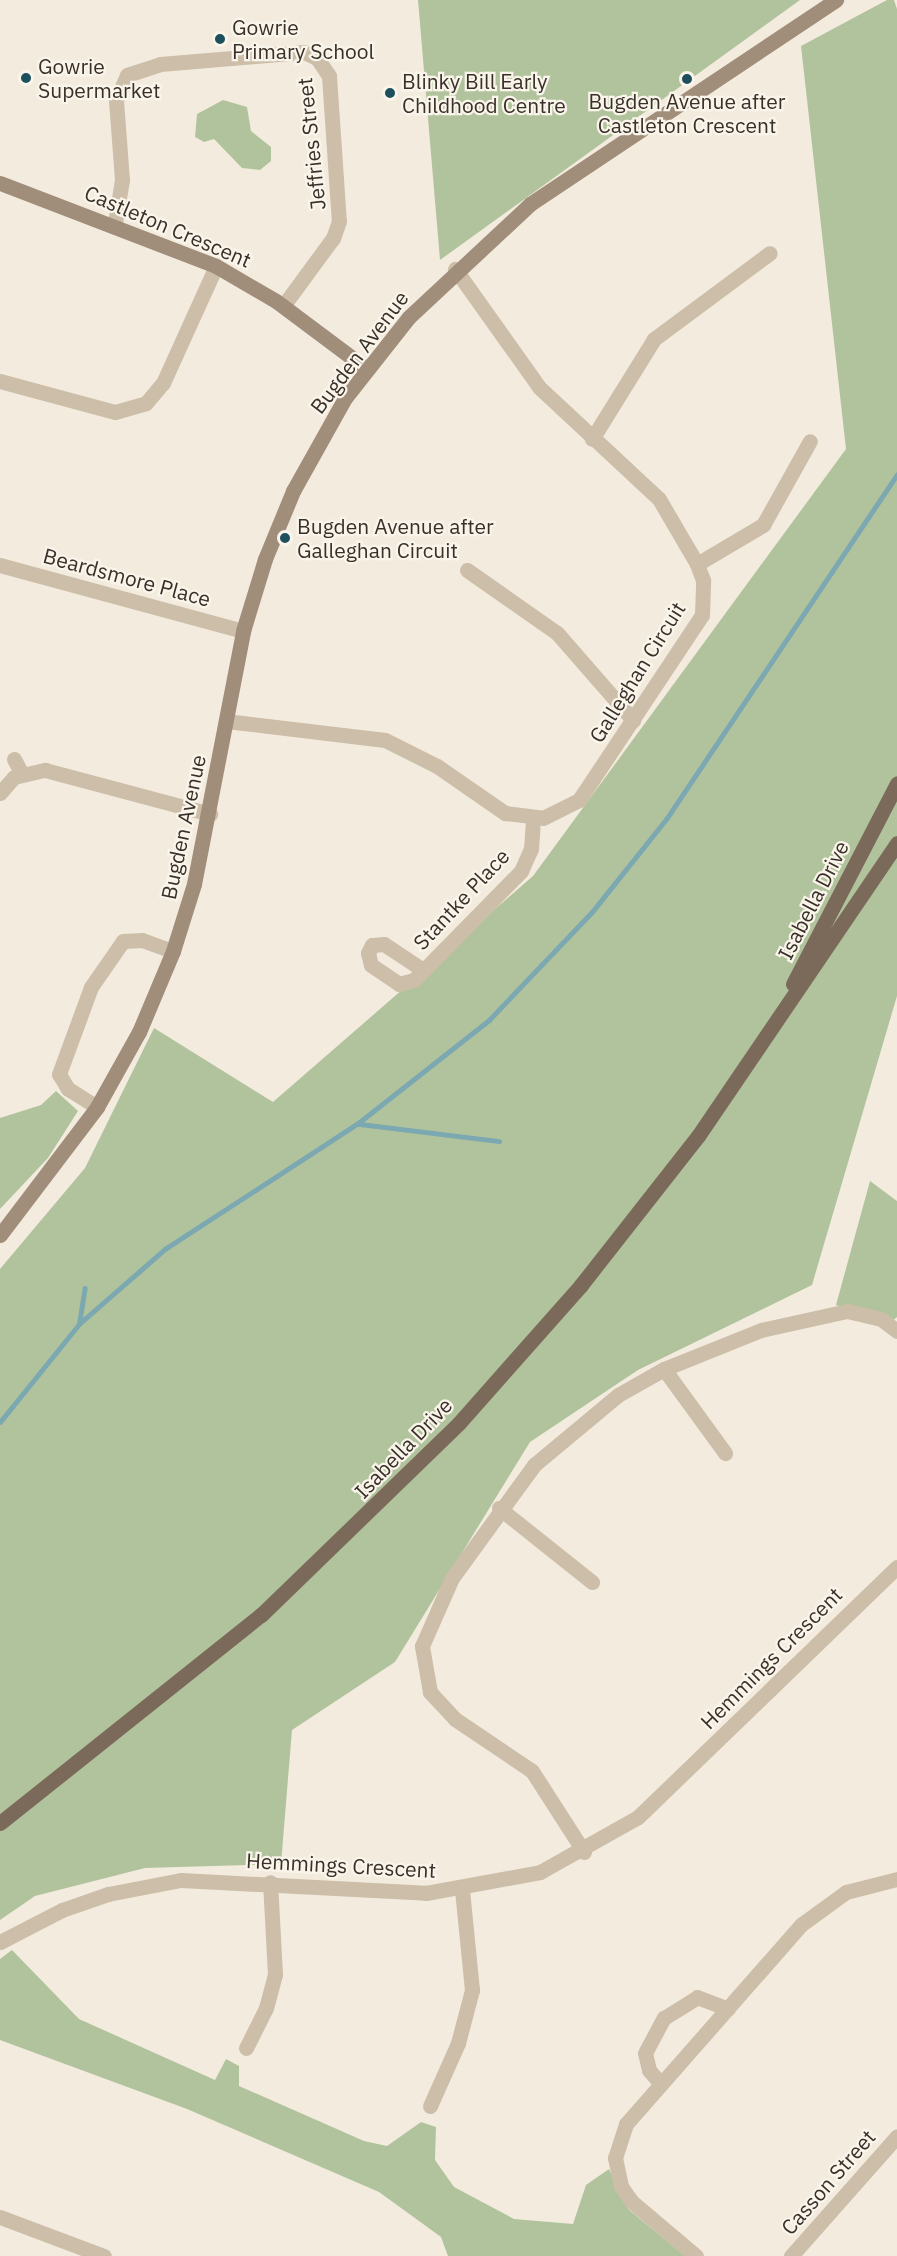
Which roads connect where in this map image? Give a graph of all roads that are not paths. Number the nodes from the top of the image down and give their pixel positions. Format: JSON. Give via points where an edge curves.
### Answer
{"nodes":[{"id":1,"x":830,"y":4,"type":"edge"},
{"id":2,"x":0,"y":183,"type":"edge"},
{"id":3,"x":115,"y":223,"type":"junction"},
{"id":4,"x":770,"y":253,"type":"dead end"},
{"id":5,"x":216,"y":266,"type":"junction"},
{"id":6,"x":455,"y":269,"type":"junction"},
{"id":7,"x":283,"y":306,"type":"junction"},
{"id":8,"x":367,"y":369,"type":"junction"},
{"id":9,"x":0,"y":381,"type":"edge"},
{"id":10,"x":591,"y":439,"type":"junction"},
{"id":11,"x":810,"y":441,"type":"dead end"},
{"id":12,"x":697,"y":564,"type":"junction"},
{"id":13,"x":0,"y":565,"type":"edge"},
{"id":14,"x":467,"y":570,"type":"dead end"},
{"id":15,"x":243,"y":630,"type":"junction"},
{"id":16,"x":633,"y":720,"type":"junction"},
{"id":17,"x":226,"y":721,"type":"junction"},
{"id":18,"x":14,"y":759,"type":"dead end"},
{"id":19,"x":22,"y":774,"type":"junction"},
{"id":20,"x":897,"y":783,"type":"edge"},
{"id":21,"x":0,"y":793,"type":"edge"},
{"id":22,"x":210,"y":814,"type":"junction"},
{"id":23,"x":533,"y":819,"type":"junction"},
{"id":24,"x":897,"y":843,"type":"edge"},
{"id":25,"x":173,"y":951,"type":"junction"},
{"id":26,"x":423,"y":970,"type":"dead end"},
{"id":27,"x":767,"y":1035,"type":"junction"},
{"id":28,"x":98,"y":1107,"type":"junction"},
{"id":29,"x":0,"y":1235,"type":"edge"},
{"id":30,"x":897,"y":1331,"type":"edge"},
{"id":31,"x":664,"y":1369,"type":"junction"},
{"id":32,"x":725,"y":1453,"type":"dead end"},
{"id":33,"x":499,"y":1508,"type":"junction"},
{"id":34,"x":897,"y":1567,"type":"edge"},
{"id":35,"x":592,"y":1582,"type":"dead end"},
{"id":36,"x":0,"y":1823,"type":"edge"},
{"id":37,"x":584,"y":1852,"type":"junction"},
{"id":38,"x":897,"y":1879,"type":"edge"},
{"id":39,"x":270,"y":1882,"type":"junction"},
{"id":40,"x":462,"y":1890,"type":"junction"},
{"id":41,"x":0,"y":1942,"type":"edge"},
{"id":42,"x":728,"y":2008,"type":"junction"},
{"id":43,"x":246,"y":2048,"type":"dead end"},
{"id":44,"x":661,"y":2084,"type":"junction"},
{"id":45,"x":430,"y":2106,"type":"dead end"},
{"id":46,"x":897,"y":2136,"type":"edge"},
{"id":47,"x":0,"y":2217,"type":"edge"},
{"id":48,"x":104,"y":2256,"type":"edge"},
{"id":49,"x":696,"y":2256,"type":"edge"},
{"id":50,"x":791,"y":2256,"type":"edge"}],
"edges":[{"from":1,"to":6,"type":"street","name":"Bugden Avenue","via":[[556,184]]},
{"from":2,"to":3,"type":"street","name":"Castleton Crescent"},
{"from":3,"to":5,"type":"street","name":"Castleton Crescent"},
{"from":3,"to":7,"type":"street","name":"Jeffries Street","via":[[122,180],[116,100],[120,82],[144,66],[304,52],[324,66],[339,221],[333,238]]},
{"from":4,"to":10,"type":"street","via":[[654,339]]},
{"from":5,"to":7,"type":"street","name":"Castleton Crescent"},
{"from":5,"to":9,"type":"street","via":[[163,383],[146,403],[115,411]]},
{"from":6,"to":8,"type":"street","name":"Bugden Avenue"},
{"from":6,"to":10,"type":"street","name":"Galleghan Circuit","via":[[539,387]]},
{"from":7,"to":8,"type":"street","name":"Castleton Crescent"},
{"from":8,"to":15,"type":"street","name":"Bugden Avenue","via":[[292,491]]},
{"from":10,"to":12,"type":"street","name":"Galleghan Circuit","via":[[654,494]]},
{"from":11,"to":12,"type":"street","via":[[778,507],[763,525]]},
{"from":12,"to":16,"type":"street","name":"Galleghan Circuit","via":[[705,598],[702,615]]},
{"from":13,"to":15,"type":"street","name":"Beardsmore Place"},
{"from":14,"to":16,"type":"street","via":[[557,633]]},
{"from":15,"to":17,"type":"street","name":"Bugden Avenue"},
{"from":16,"to":23,"type":"street","name":"Galleghan Circuit","via":[[579,800],[562,812]]},
{"from":17,"to":22,"type":"street","name":"Bugden Avenue"},
{"from":17,"to":23,"type":"street","name":"Galleghan Circuit","via":[[385,740],[437,765],[505,813]]},
{"from":18,"to":19,"type":"street"},
{"from":19,"to":21,"type":"street"},
{"from":19,"to":22,"type":"street","via":[[53,771]]},
{"from":20,"to":27,"type":"main road","name":"Isabella Drive"},
{"from":22,"to":25,"type":"street","name":"Bugden Avenue"},
{"from":23,"to":26,"type":"street","name":"Stantke Place","via":[[531,849],[521,871]]},
{"from":24,"to":27,"type":"main road","name":"Isabella Drive"},
{"from":25,"to":28,"type":"street","name":"Bugden Avenue","via":[[139,1032]]},
{"from":25,"to":28,"type":"street","via":[[142,940],[123,941],[91,987],[59,1074],[69,1089]]},
{"from":27,"to":36,"type":"main road","name":"Isabella Drive","via":[[634,1220],[459,1423],[261,1615]]},
{"from":28,"to":29,"type":"street","name":"Bugden Avenue"},
{"from":30,"to":31,"type":"street","via":[[881,1319],[847,1311],[761,1330]]},
{"from":31,"to":32,"type":"street"},
{"from":31,"to":33,"type":"street","via":[[574,1428]]},
{"from":33,"to":35,"type":"street"},
{"from":33,"to":37,"type":"street","via":[[452,1578],[427,1629],[423,1674],[441,1708],[543,1784]]},
{"from":34,"to":37,"type":"street","name":"Hemmings Crescent","via":[[671,1788]]},
{"from":37,"to":40,"type":"street","name":"Hemmings Crescent","via":[[510,1882]]},
{"from":38,"to":42,"type":"street","via":[[846,1892],[823,1906]]},
{"from":39,"to":40,"type":"street","name":"Hemmings Crescent","via":[[388,1891]]},
{"from":39,"to":41,"type":"street","name":"Hemmings Crescent","via":[[206,1879],[132,1888],[62,1910]]},
{"from":39,"to":43,"type":"street","via":[[275,1974],[266,2008]]},
{"from":40,"to":45,"type":"street","via":[[472,1990],[462,2035]]},
{"from":42,"to":44,"type":"street"},
{"from":42,"to":44,"type":"street","via":[[697,1997],[664,2018],[645,2053],[649,2070]]},
{"from":44,"to":49,"type":"street","via":[[618,2139],[618,2177],[632,2202]]},
{"from":46,"to":50,"type":"street","name":"Casson Street"},
{"from":47,"to":48,"type":"street"}]}
